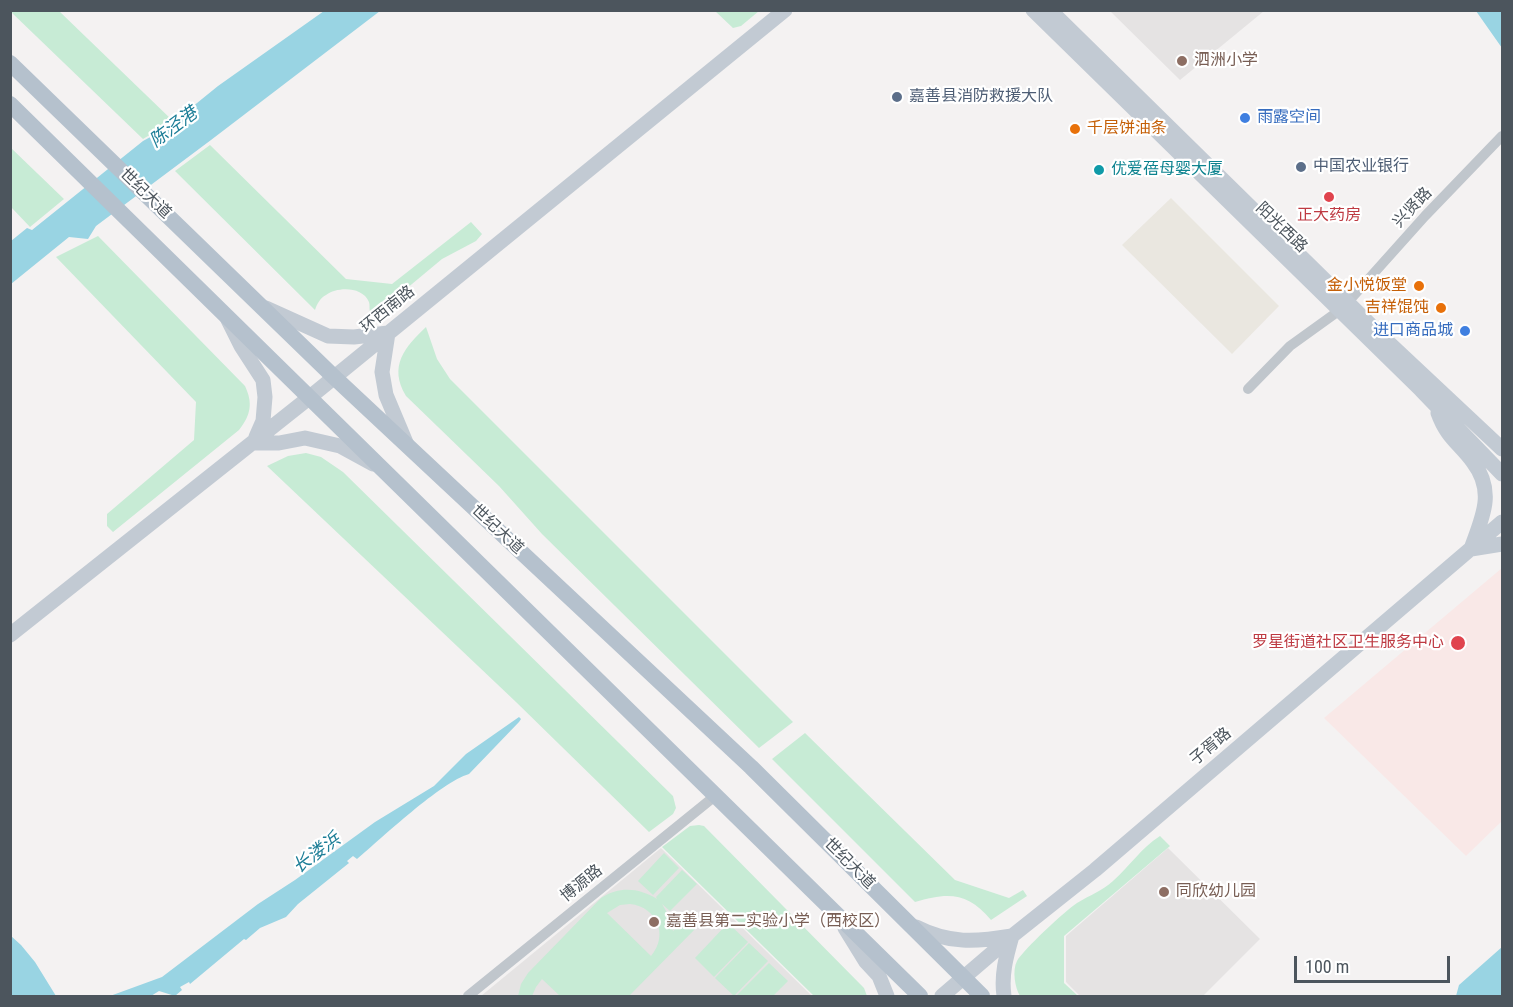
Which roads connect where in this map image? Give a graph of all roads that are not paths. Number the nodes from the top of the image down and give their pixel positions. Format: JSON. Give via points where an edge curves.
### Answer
{"nodes":[{"id":1,"x":785,"y":10,"type":"edge"},
{"id":2,"x":1033,"y":10,"type":"edge"},
{"id":3,"x":1050,"y":10,"type":"edge"},
{"id":4,"x":10,"y":63,"type":"edge"},
{"id":5,"x":10,"y":104,"type":"edge"},
{"id":6,"x":1503,"y":136,"type":"edge"},
{"id":7,"x":258,"y":304,"type":"junction"},
{"id":8,"x":1344,"y":306,"type":"junction"},
{"id":9,"x":224,"y":313,"type":"junction"},
{"id":10,"x":388,"y":333,"type":"junction"},
{"id":11,"x":334,"y":377,"type":"junction"},
{"id":12,"x":1248,"y":389,"type":"dead end"},
{"id":13,"x":310,"y":397,"type":"junction"},
{"id":14,"x":1436,"y":407,"type":"junction"},
{"id":15,"x":1475,"y":423,"type":"junction"},
{"id":16,"x":1503,"y":437,"type":"edge"},
{"id":17,"x":253,"y":443,"type":"junction"},
{"id":18,"x":408,"y":447,"type":"junction"},
{"id":19,"x":1503,"y":449,"type":"edge"},
{"id":20,"x":385,"y":471,"type":"junction"},
{"id":21,"x":1503,"y":474,"type":"edge"},
{"id":22,"x":1503,"y":522,"type":"edge"},
{"id":23,"x":1503,"y":544,"type":"edge"},
{"id":24,"x":1471,"y":549,"type":"junction"},
{"id":25,"x":10,"y":636,"type":"edge"},
{"id":26,"x":715,"y":796,"type":"junction"},
{"id":27,"x":835,"y":913,"type":"junction"},
{"id":28,"x":910,"y":924,"type":"junction"},
{"id":29,"x":1012,"y":936,"type":"junction"},
{"id":30,"x":963,"y":978,"type":"junction"},
{"id":31,"x":468,"y":996,"type":"edge"},
{"id":32,"x":887,"y":996,"type":"edge"},
{"id":33,"x":920,"y":996,"type":"edge"},
{"id":34,"x":942,"y":996,"type":"edge"},
{"id":35,"x":982,"y":996,"type":"edge"},
{"id":36,"x":1004,"y":996,"type":"edge"}],
"edges":[{"from":1,"to":10,"type":"street","name":"环西南路"},
{"from":2,"to":8,"type":"street","name":"阳光西路"},
{"from":3,"to":8,"type":"street","name":"阳光西路"},
{"from":4,"to":7,"type":"main road","name":"世纪大道"},
{"from":5,"to":9,"type":"main road","name":"世纪大道"},
{"from":6,"to":8,"type":"street","name":"兴贤路"},
{"from":7,"to":10,"type":"street","via":[[328,336]]},
{"from":7,"to":11,"type":"main road","name":"世纪大道"},
{"from":8,"to":12,"type":"street","name":"兴贤路","via":[[1290,346]]},
{"from":8,"to":14,"type":"street","name":"阳光西路"},
{"from":8,"to":15,"type":"street","name":"阳光西路"},
{"from":9,"to":13,"type":"main road","name":"世纪大道"},
{"from":9,"to":17,"type":"street","via":[[263,380],[263,421]]},
{"from":10,"to":11,"type":"street","name":"环西南路"},
{"from":10,"to":18,"type":"street","via":[[382,372],[386,395]]},
{"from":11,"to":13,"type":"street","name":"环西南路"},
{"from":11,"to":18,"type":"main road","name":"世纪大道"},
{"from":13,"to":17,"type":"street","name":"环西南路"},
{"from":13,"to":20,"type":"main road","name":"世纪大道"},
{"from":14,"to":21,"type":"street","name":"阳光西路"},
{"from":14,"to":24,"type":"street","via":[[1447,434],[1474,463],[1484,481],[1487,500]]},
{"from":15,"to":16,"type":"street"},
{"from":15,"to":19,"type":"street","name":"阳光西路"},
{"from":17,"to":20,"type":"street","via":[[305,438],[340,446]]},
{"from":17,"to":25,"type":"street","name":"环西南路"},
{"from":18,"to":28,"type":"main road","name":"世纪大道","via":[[751,767]]},
{"from":20,"to":26,"type":"main road","name":"世纪大道"},
{"from":22,"to":24,"type":"street","name":"子胥路"},
{"from":23,"to":24,"type":"street"},
{"from":24,"to":29,"type":"street","name":"子胥路","via":[[1095,870]]},
{"from":26,"to":27,"type":"main road","name":"世纪大道"},
{"from":26,"to":31,"type":"street","name":"博源路"},
{"from":27,"to":32,"type":"street","via":[[879,976]]},
{"from":27,"to":33,"type":"main road","name":"世纪大道"},
{"from":28,"to":29,"type":"street","via":[[947,940]]},
{"from":28,"to":30,"type":"main road","name":"世纪大道"},
{"from":29,"to":30,"type":"street","name":"子胥路"},
{"from":29,"to":36,"type":"street","via":[[1002,981]]},
{"from":30,"to":34,"type":"street","name":"子胥路"},
{"from":30,"to":35,"type":"main road","name":"世纪大道"}]}
